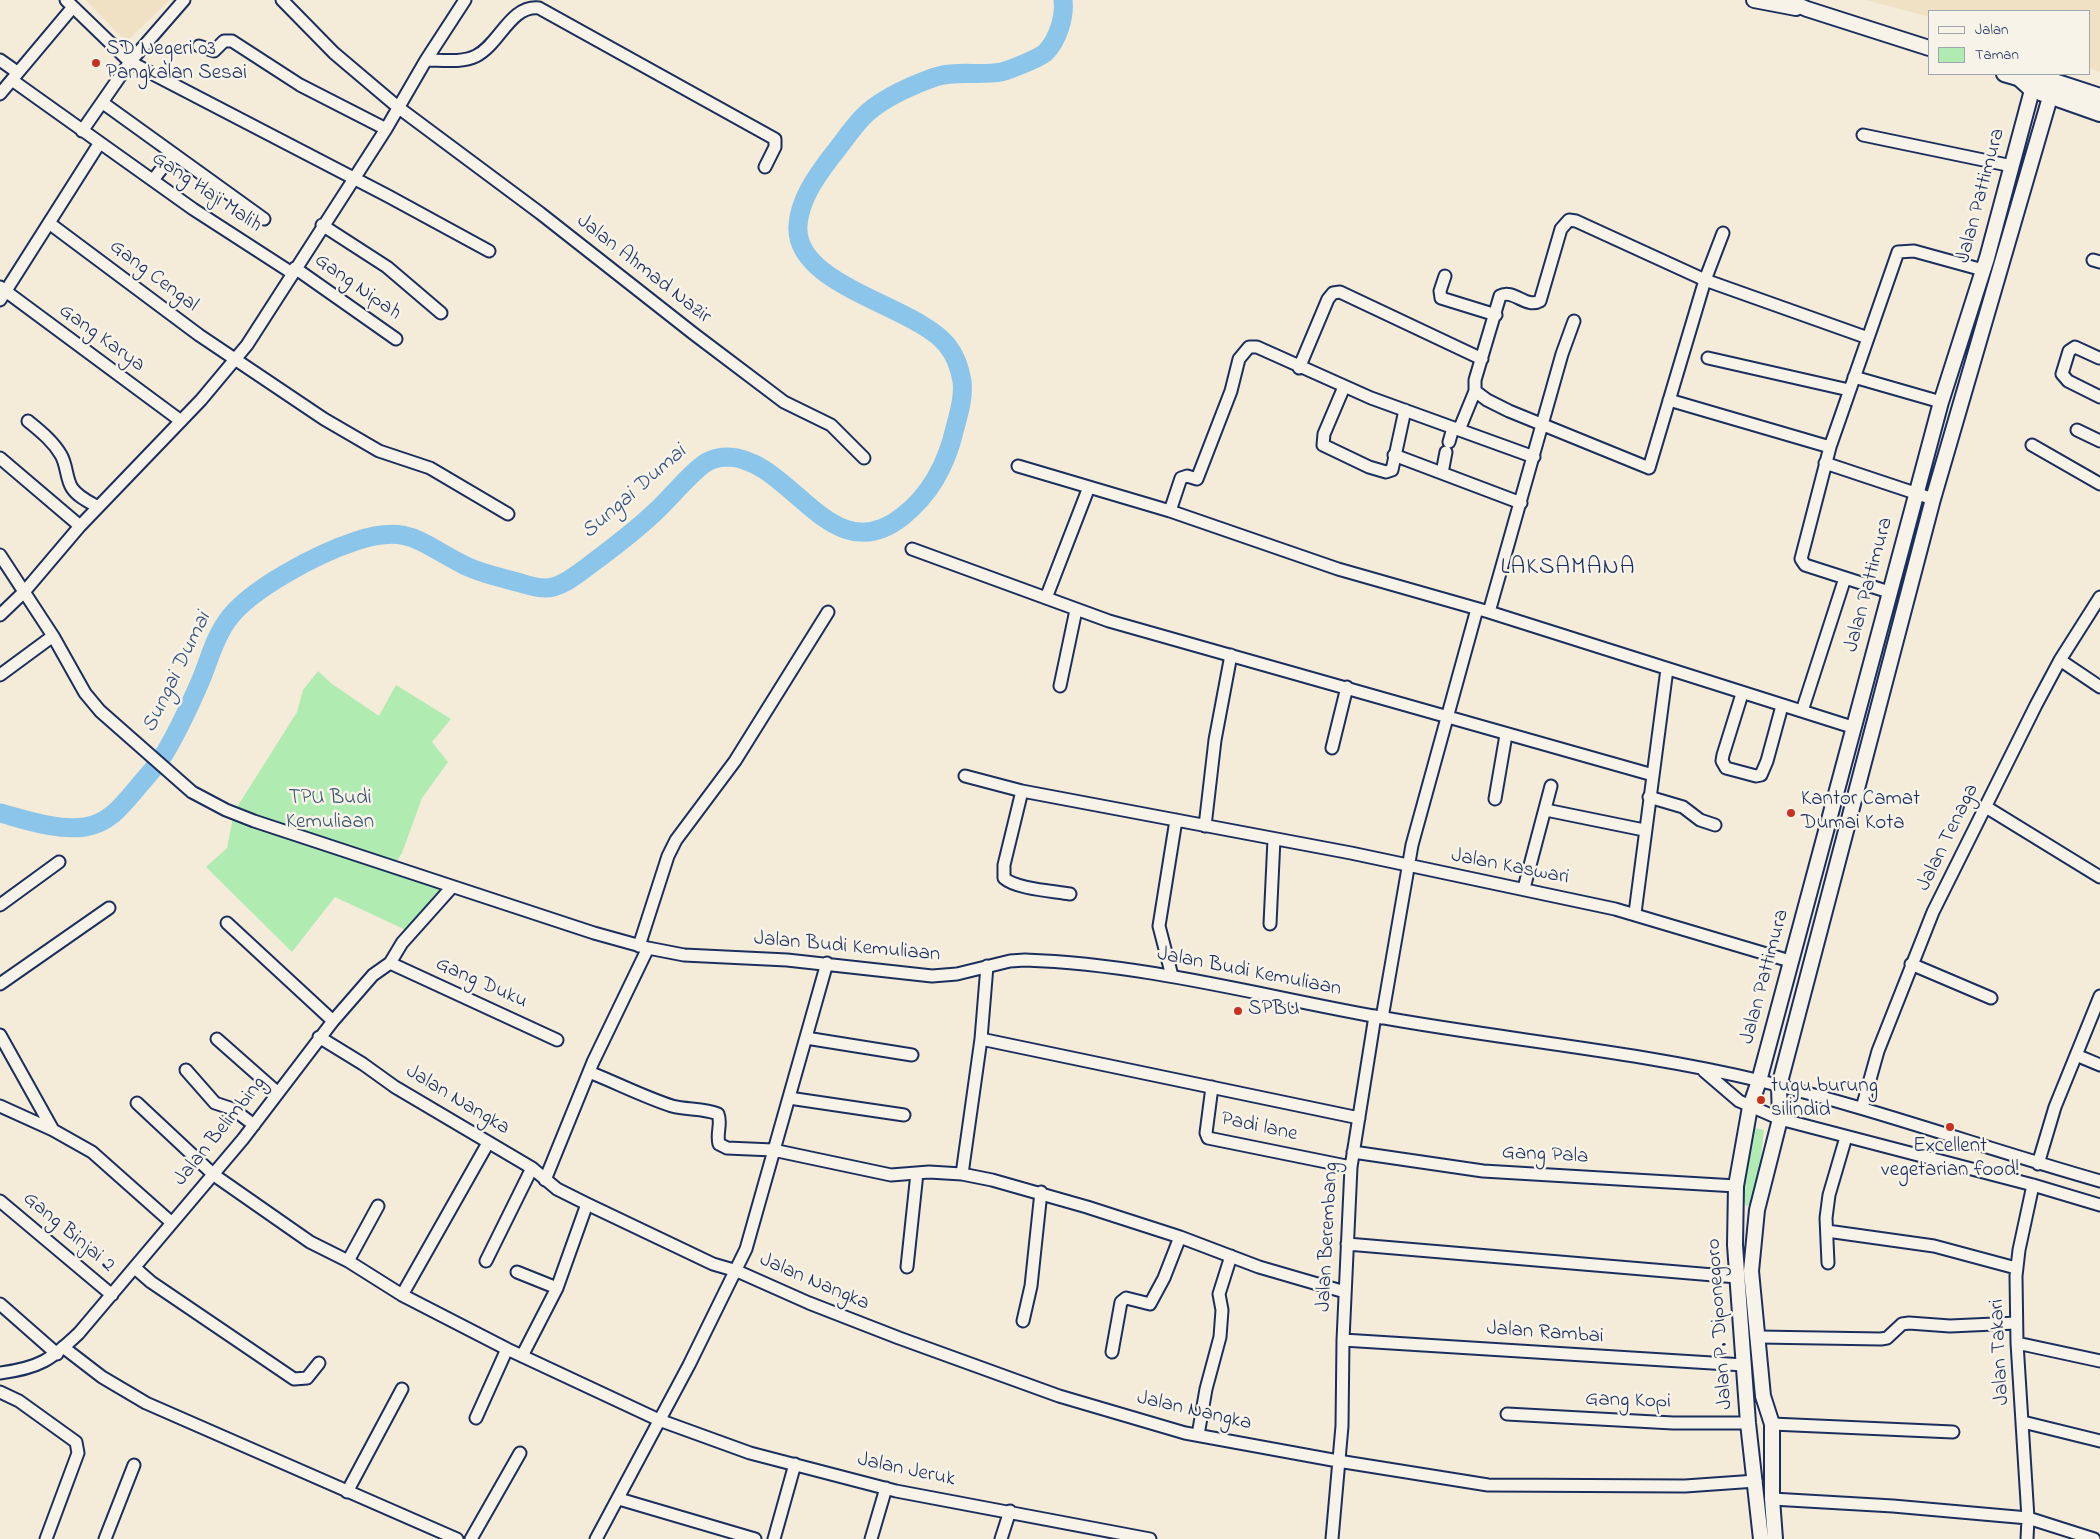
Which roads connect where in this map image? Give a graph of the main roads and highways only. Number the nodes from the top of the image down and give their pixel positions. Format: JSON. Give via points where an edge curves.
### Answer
{"nodes":[{"id":1,"x":1754,"y":0,"type":"edge"},
{"id":2,"x":1786,"y":0,"type":"edge"},
{"id":3,"x":1807,"y":9,"type":"junction"},
{"id":4,"x":1928,"y":48,"type":"edge"},
{"id":5,"x":2008,"y":75,"type":"edge"},
{"id":6,"x":2030,"y":81,"type":"junction"},
{"id":7,"x":2052,"y":88,"type":"junction"},
{"id":8,"x":2100,"y":97,"type":"edge"},
{"id":9,"x":2100,"y":113,"type":"edge"},
{"id":10,"x":1750,"y":1107,"type":"joint"},
{"id":11,"x":1761,"y":1539,"type":"edge"},
{"id":12,"x":1775,"y":1539,"type":"edge"}],
"edges":[{"from":1,"to":3,"type":"main road"},
{"from":2,"to":3,"type":"main road"},
{"from":3,"to":4,"type":"main road"},
{"from":5,"to":6,"type":"main road"},
{"from":6,"to":7,"type":"highway"},
{"from":6,"to":10,"type":"main road","name":"Jalan Pattimura","via":[[2012,166],[1941,402]]},
{"from":7,"to":8,"type":"highway"},
{"from":7,"to":9,"type":"highway"},
{"from":7,"to":12,"type":"main road","name":"Jalan Pattimura","via":[[1933,498],[1779,1086],[1780,1119],[1764,1174],[1751,1256],[1763,1396],[1772,1424]]},
{"from":10,"to":11,"type":"main road","name":"Jalan P. Diponegoro","via":[[1736,1186],[1735,1245],[1748,1423]]}]}
